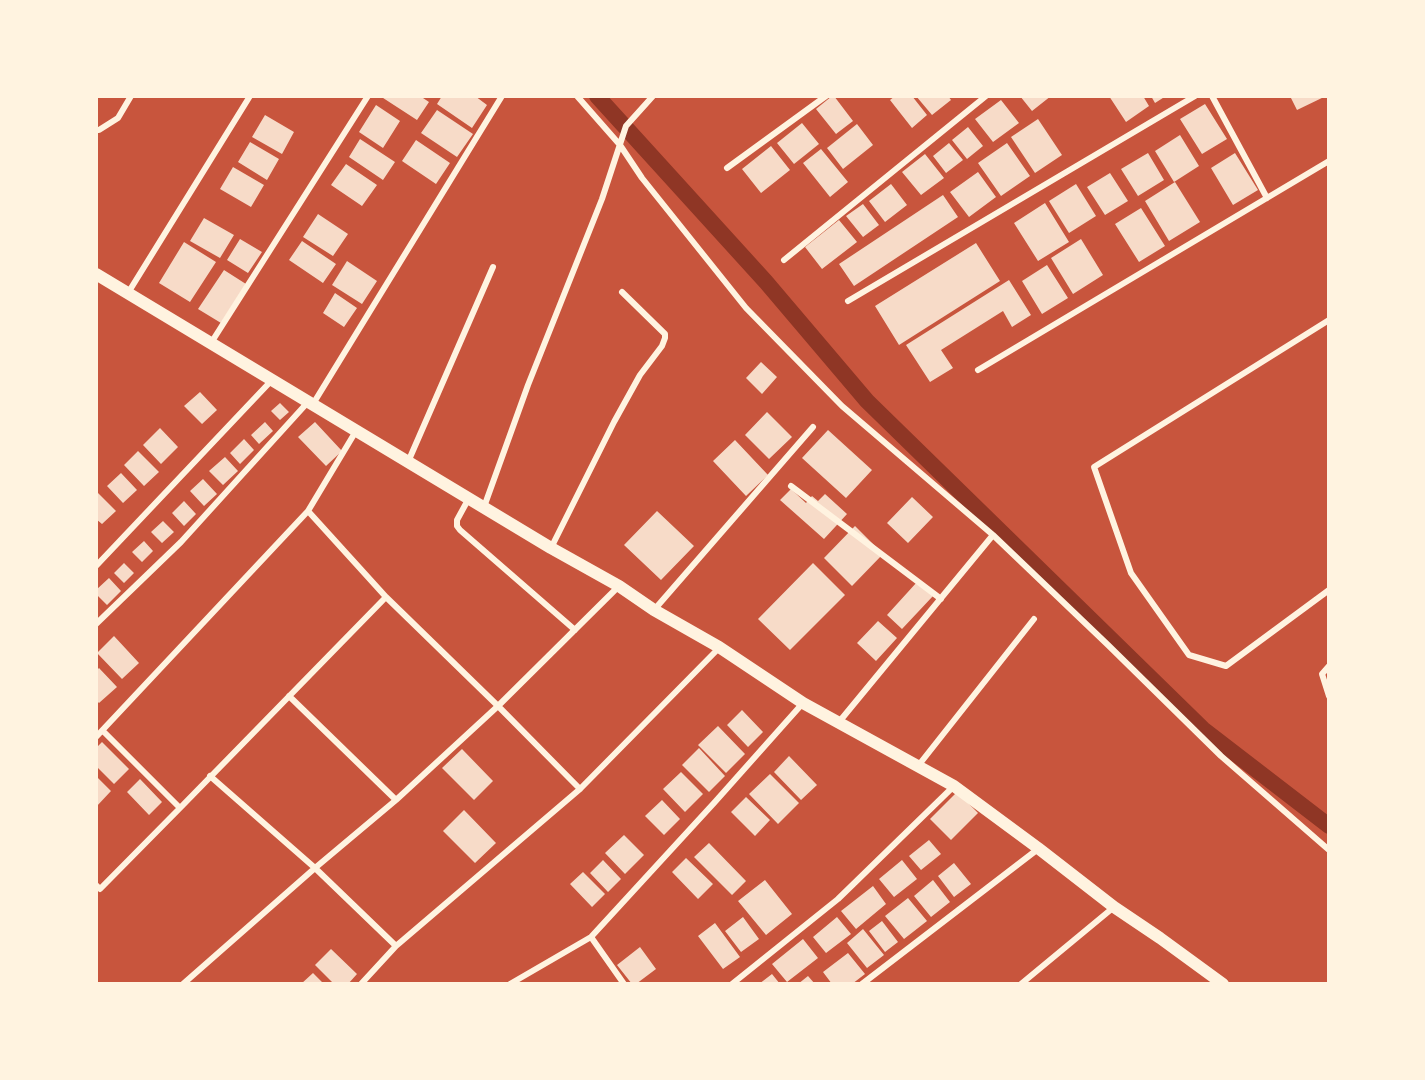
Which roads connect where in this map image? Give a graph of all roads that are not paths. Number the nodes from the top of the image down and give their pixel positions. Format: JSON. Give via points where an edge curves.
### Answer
{"nodes":[{"id":1,"x":131,"y":96,"type":"edge"},
{"id":2,"x":250,"y":96,"type":"edge"},
{"id":3,"x":368,"y":96,"type":"edge"},
{"id":4,"x":502,"y":96,"type":"edge"},
{"id":5,"x":577,"y":96,"type":"edge"},
{"id":6,"x":653,"y":96,"type":"edge"},
{"id":7,"x":826,"y":96,"type":"edge"},
{"id":8,"x":986,"y":96,"type":"edge"},
{"id":9,"x":1195,"y":96,"type":"edge"},
{"id":10,"x":1212,"y":96,"type":"edge"},
{"id":11,"x":96,"y":130,"type":"edge"},
{"id":12,"x":620,"y":144,"type":"junction"},
{"id":13,"x":1329,"y":161,"type":"edge"},
{"id":14,"x":727,"y":168,"type":"dead end"},
{"id":15,"x":1267,"y":198,"type":"junction"},
{"id":16,"x":784,"y":260,"type":"dead end"},
{"id":17,"x":493,"y":267,"type":"dead end"},
{"id":18,"x":96,"y":274,"type":"edge"},
{"id":19,"x":622,"y":292,"type":"dead end"},
{"id":20,"x":128,"y":293,"type":"junction"},
{"id":21,"x":848,"y":301,"type":"dead end"},
{"id":22,"x":1329,"y":320,"type":"edge"},
{"id":23,"x":211,"y":343,"type":"junction"},
{"id":24,"x":978,"y":370,"type":"dead end"},
{"id":25,"x":272,"y":380,"type":"junction"},
{"id":26,"x":310,"y":403,"type":"junction"},
{"id":27,"x":813,"y":427,"type":"dead end"},
{"id":28,"x":357,"y":431,"type":"junction"},
{"id":29,"x":408,"y":462,"type":"junction"},
{"id":30,"x":791,"y":486,"type":"dead end"},
{"id":31,"x":469,"y":498,"type":"junction"},
{"id":32,"x":484,"y":507,"type":"junction"},
{"id":33,"x":308,"y":511,"type":"junction"},
{"id":34,"x":993,"y":535,"type":"junction"},
{"id":35,"x":551,"y":548,"type":"junction"},
{"id":36,"x":96,"y":566,"type":"edge"},
{"id":37,"x":619,"y":586,"type":"junction"},
{"id":38,"x":1329,"y":590,"type":"edge"},
{"id":39,"x":386,"y":597,"type":"junction"},
{"id":40,"x":941,"y":599,"type":"junction"},
{"id":41,"x":654,"y":610,"type":"junction"},
{"id":42,"x":1034,"y":618,"type":"dead end"},
{"id":43,"x":96,"y":624,"type":"edge"},
{"id":44,"x":575,"y":630,"type":"junction"},
{"id":45,"x":719,"y":647,"type":"junction"},
{"id":46,"x":1329,"y":666,"type":"edge"},
{"id":47,"x":289,"y":696,"type":"junction"},
{"id":48,"x":1329,"y":696,"type":"edge"},
{"id":49,"x":803,"y":703,"type":"junction"},
{"id":50,"x":498,"y":706,"type":"junction"},
{"id":51,"x":838,"y":722,"type":"junction"},
{"id":52,"x":102,"y":730,"type":"junction"},
{"id":53,"x":96,"y":737,"type":"edge"},
{"id":54,"x":918,"y":766,"type":"junction"},
{"id":55,"x":210,"y":776,"type":"junction"},
{"id":56,"x":954,"y":786,"type":"junction"},
{"id":57,"x":580,"y":789,"type":"junction"},
{"id":58,"x":396,"y":800,"type":"junction"},
{"id":59,"x":180,"y":808,"type":"junction"},
{"id":60,"x":1038,"y":848,"type":"junction"},
{"id":61,"x":1329,"y":850,"type":"edge"},
{"id":62,"x":315,"y":868,"type":"junction"},
{"id":63,"x":96,"y":885,"type":"edge"},
{"id":64,"x":1114,"y":907,"type":"junction"},
{"id":65,"x":591,"y":937,"type":"junction"},
{"id":66,"x":396,"y":946,"type":"junction"},
{"id":67,"x":183,"y":984,"type":"edge"},
{"id":68,"x":361,"y":984,"type":"edge"},
{"id":69,"x":510,"y":984,"type":"edge"},
{"id":70,"x":624,"y":984,"type":"edge"},
{"id":71,"x":732,"y":984,"type":"edge"},
{"id":72,"x":862,"y":984,"type":"edge"},
{"id":73,"x":1020,"y":984,"type":"edge"},
{"id":74,"x":1223,"y":984,"type":"edge"}],
"edges":[{"from":1,"to":11,"type":"street","via":[[118,118]]},
{"from":2,"to":20,"type":"street"},
{"from":3,"to":23,"type":"street"},
{"from":4,"to":26,"type":"street"},
{"from":5,"to":12,"type":"street"},
{"from":6,"to":12,"type":"street","via":[[626,126]]},
{"from":7,"to":14,"type":"street"},
{"from":8,"to":16,"type":"street"},
{"from":9,"to":21,"type":"street"},
{"from":10,"to":15,"type":"street"},
{"from":12,"to":32,"type":"street"},
{"from":12,"to":34,"type":"street","via":[[642,178],[746,308],[842,406]]},
{"from":13,"to":15,"type":"street"},
{"from":15,"to":24,"type":"street"},
{"from":17,"to":29,"type":"street"},
{"from":18,"to":20,"type":"main road"},
{"from":19,"to":35,"type":"street","via":[[665,338],[614,422]]},
{"from":20,"to":23,"type":"main road"},
{"from":22,"to":38,"type":"street","via":[[1094,467],[1131,573],[1189,655],[1226,666]]},
{"from":23,"to":25,"type":"main road"},
{"from":25,"to":26,"type":"main road"},
{"from":25,"to":36,"type":"street"},
{"from":26,"to":28,"type":"main road"},
{"from":26,"to":43,"type":"street","via":[[181,542]]},
{"from":27,"to":41,"type":"street"},
{"from":28,"to":29,"type":"main road"},
{"from":28,"to":33,"type":"street"},
{"from":29,"to":31,"type":"main road"},
{"from":30,"to":40,"type":"street"},
{"from":31,"to":32,"type":"main road"},
{"from":31,"to":44,"type":"street","via":[[457,520],[460,530]]},
{"from":32,"to":35,"type":"main road"},
{"from":33,"to":39,"type":"street"},
{"from":33,"to":52,"type":"street"},
{"from":34,"to":40,"type":"street"},
{"from":34,"to":61,"type":"street","via":[[1221,756]]},
{"from":35,"to":37,"type":"main road"},
{"from":37,"to":41,"type":"main road"},
{"from":37,"to":44,"type":"street"},
{"from":39,"to":47,"type":"street"},
{"from":39,"to":50,"type":"street"},
{"from":40,"to":51,"type":"street"},
{"from":41,"to":45,"type":"main road"},
{"from":42,"to":54,"type":"street"},
{"from":44,"to":50,"type":"street"},
{"from":45,"to":49,"type":"main road"},
{"from":45,"to":57,"type":"street"},
{"from":46,"to":48,"type":"street","via":[[1322,674]]},
{"from":47,"to":55,"type":"street"},
{"from":47,"to":58,"type":"street"},
{"from":49,"to":51,"type":"main road"},
{"from":49,"to":65,"type":"street"},
{"from":50,"to":57,"type":"street"},
{"from":50,"to":58,"type":"street"},
{"from":51,"to":54,"type":"main road"},
{"from":52,"to":53,"type":"street"},
{"from":52,"to":59,"type":"street"},
{"from":54,"to":56,"type":"main road"},
{"from":55,"to":59,"type":"street"},
{"from":55,"to":62,"type":"street"},
{"from":56,"to":60,"type":"main road"},
{"from":56,"to":71,"type":"street","via":[[838,899]]},
{"from":57,"to":66,"type":"street"},
{"from":58,"to":62,"type":"street"},
{"from":59,"to":63,"type":"street","via":[[100,889]]},
{"from":60,"to":64,"type":"main road"},
{"from":60,"to":72,"type":"street"},
{"from":62,"to":66,"type":"street"},
{"from":62,"to":67,"type":"street"},
{"from":64,"to":73,"type":"street"},
{"from":64,"to":74,"type":"main road"},
{"from":65,"to":69,"type":"street"},
{"from":65,"to":70,"type":"street"},
{"from":66,"to":68,"type":"street"}]}
